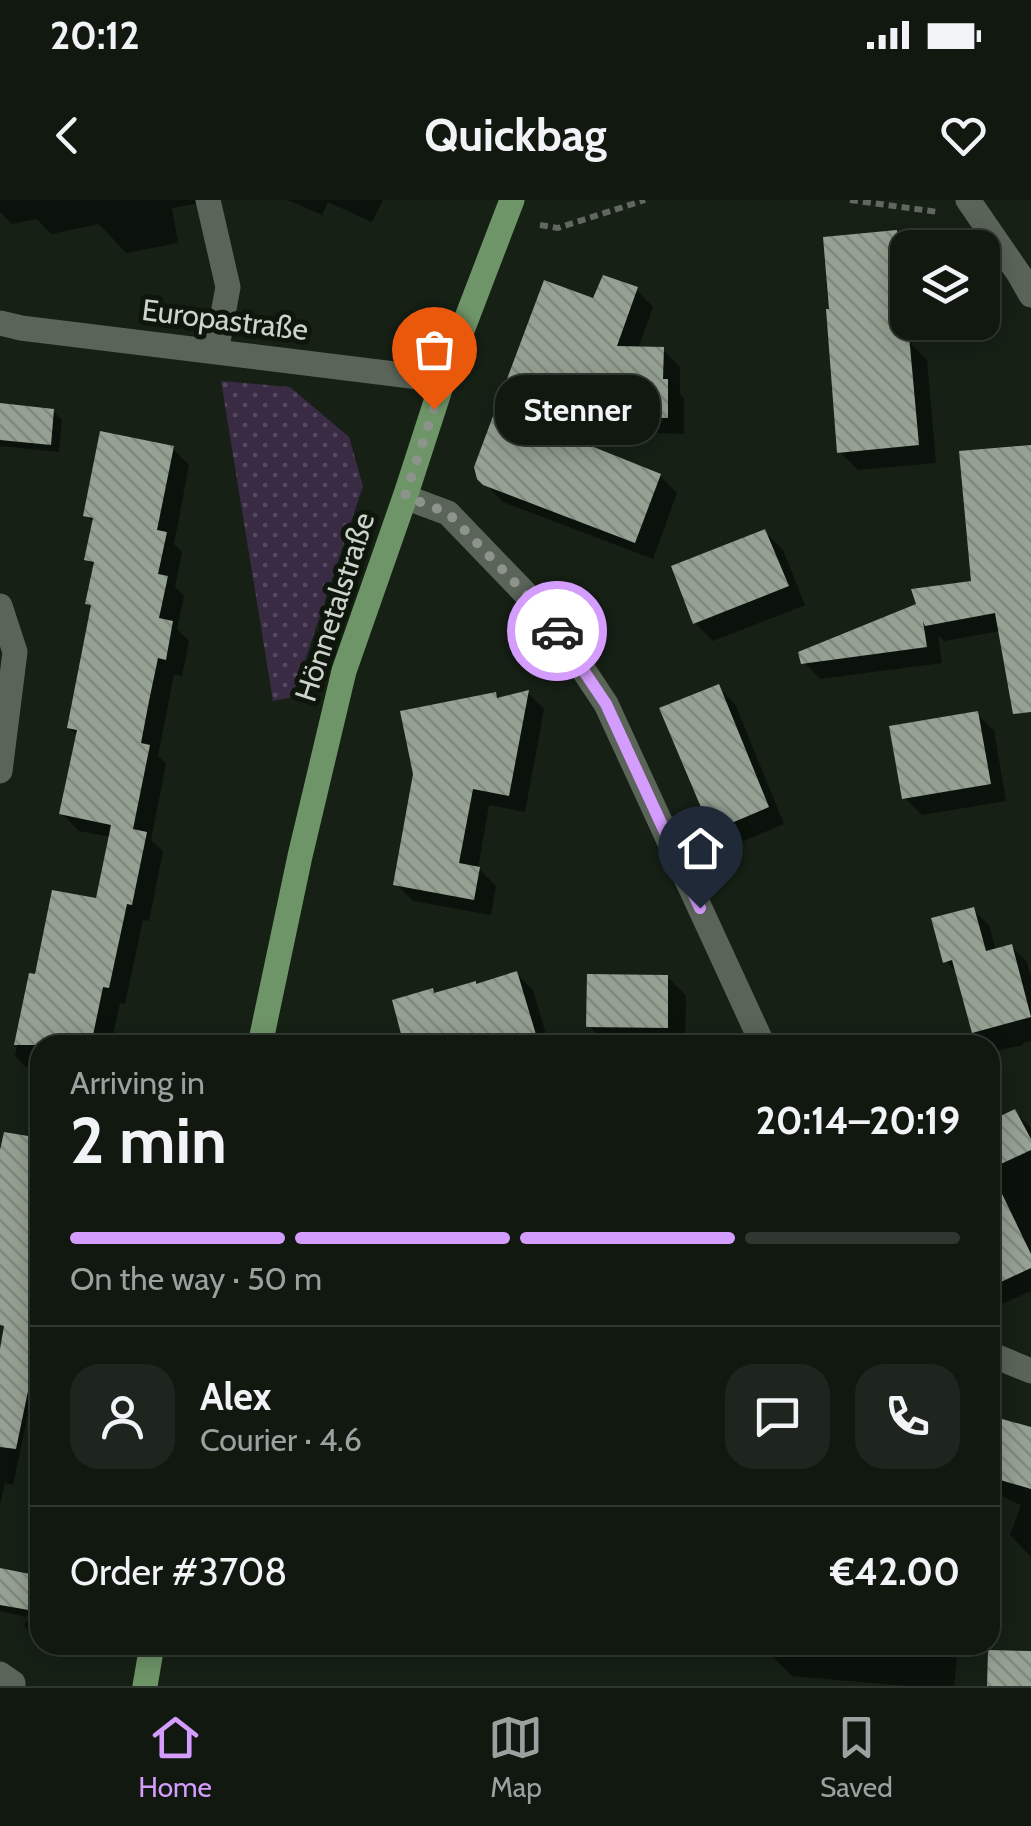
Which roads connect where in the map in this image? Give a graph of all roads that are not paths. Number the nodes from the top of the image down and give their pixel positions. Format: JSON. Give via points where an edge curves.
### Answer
{"nodes":[{"id":1,"x":208,"y":200,"type":"edge"},
{"id":2,"x":973,"y":208,"type":"edge"},
{"id":3,"x":508,"y":210,"type":"edge"},
{"id":4,"x":1031,"y":295,"type":"edge"},
{"id":5,"x":0,"y":323,"type":"edge"},
{"id":6,"x":216,"y":352,"type":"junction"},
{"id":7,"x":443,"y":380,"type":"junction"},
{"id":8,"x":405,"y":496,"type":"junction"},
{"id":9,"x":0,"y":606,"type":"edge"},
{"id":10,"x":0,"y":771,"type":"edge"},
{"id":11,"x":262,"y":1035,"type":"edge"},
{"id":12,"x":758,"y":1035,"type":"edge"},
{"id":13,"x":1000,"y":1358,"type":"edge"},
{"id":14,"x":1031,"y":1370,"type":"edge"},
{"id":15,"x":150,"y":1655,"type":"edge"},
{"id":16,"x":145,"y":1686,"type":"edge"}],
"edges":[{"from":1,"to":6,"type":"street","via":[[228,286]]},
{"from":2,"to":4,"type":"street"},
{"from":3,"to":7,"type":"main road","name":"Hönnetalstraße"},
{"from":5,"to":6,"type":"street","name":"Europastraße"},
{"from":6,"to":7,"type":"street","name":"Europastraße"},
{"from":7,"to":8,"type":"main road","name":"Hönnetalstraße"},
{"from":8,"to":11,"type":"main road","name":"Hönnetalstraße","via":[[344,670]]},
{"from":8,"to":12,"type":"street","via":[[448,513],[549,618],[578,661],[606,704]]},
{"from":9,"to":10,"type":"street","via":[[15,652]]},
{"from":13,"to":14,"type":"street"},
{"from":15,"to":16,"type":"main road"}]}
